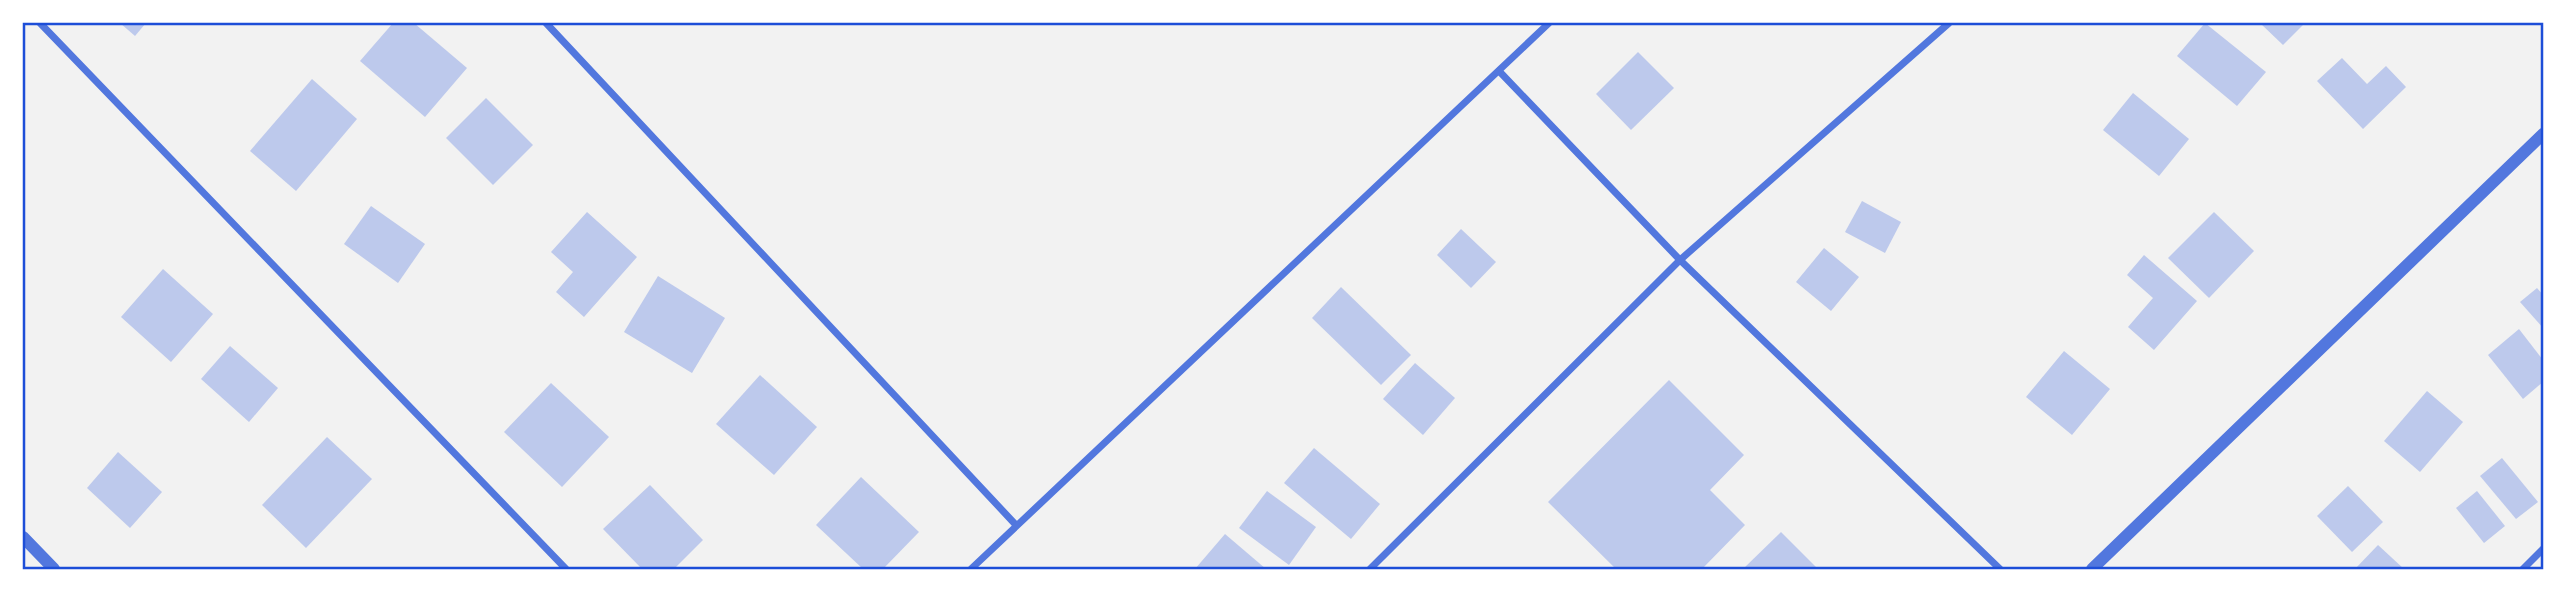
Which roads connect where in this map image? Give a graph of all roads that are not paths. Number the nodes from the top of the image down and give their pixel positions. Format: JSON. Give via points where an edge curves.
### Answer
{"nodes":[{"id":1,"x":40,"y":23,"type":"edge"},
{"id":2,"x":546,"y":23,"type":"edge"},
{"id":3,"x":1549,"y":23,"type":"edge"},
{"id":4,"x":1949,"y":23,"type":"edge"},
{"id":5,"x":1499,"y":71,"type":"junction"},
{"id":6,"x":2543,"y":134,"type":"edge"},
{"id":7,"x":1679,"y":260,"type":"junction"},
{"id":8,"x":1016,"y":526,"type":"junction"},
{"id":9,"x":23,"y":537,"type":"edge"},
{"id":10,"x":2543,"y":549,"type":"edge"},
{"id":11,"x":54,"y":569,"type":"edge"},
{"id":12,"x":566,"y":569,"type":"edge"},
{"id":13,"x":971,"y":569,"type":"edge"},
{"id":14,"x":1370,"y":569,"type":"edge"},
{"id":15,"x":2000,"y":569,"type":"edge"},
{"id":16,"x":2092,"y":569,"type":"edge"},
{"id":17,"x":2523,"y":569,"type":"edge"}],
"edges":[{"from":1,"to":12,"type":"street"},
{"from":2,"to":8,"type":"street"},
{"from":3,"to":5,"type":"street"},
{"from":4,"to":7,"type":"street"},
{"from":5,"to":7,"type":"street"},
{"from":5,"to":8,"type":"street"},
{"from":6,"to":16,"type":"street"},
{"from":7,"to":14,"type":"street"},
{"from":7,"to":15,"type":"street"},
{"from":8,"to":13,"type":"street"},
{"from":9,"to":11,"type":"street"},
{"from":10,"to":17,"type":"street"}]}
